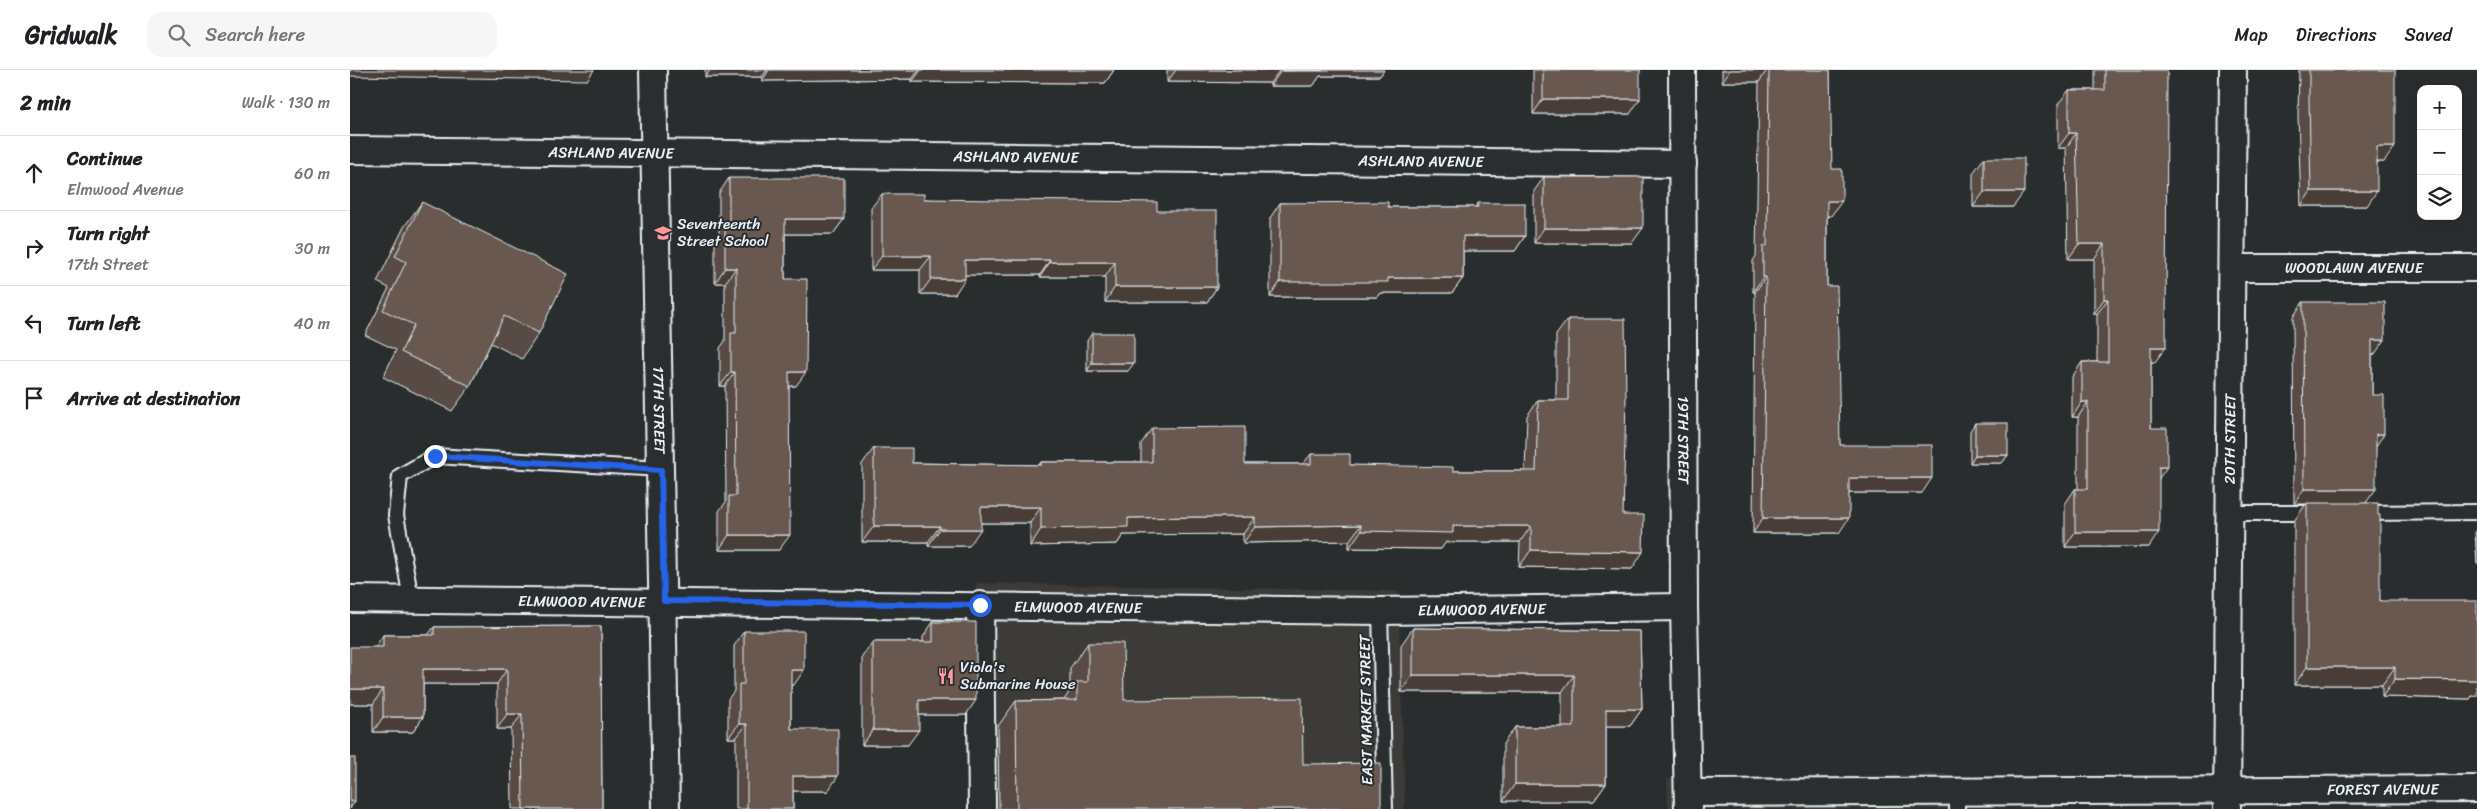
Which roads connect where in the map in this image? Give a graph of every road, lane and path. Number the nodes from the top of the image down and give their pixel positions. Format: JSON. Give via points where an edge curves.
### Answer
{"nodes":[{"id":1,"x":653,"y":70,"type":"edge"},
{"id":2,"x":1682,"y":70,"type":"edge"},
{"id":3,"x":2233,"y":70,"type":"edge"},
{"id":4,"x":350,"y":150,"type":"edge"},
{"id":5,"x":654,"y":153,"type":"junction"},
{"id":6,"x":1683,"y":164,"type":"junction"},
{"id":7,"x":2232,"y":268,"type":"junction"},
{"id":8,"x":2477,"y":268,"type":"edge"},
{"id":9,"x":661,"y":470,"type":"junction"},
{"id":10,"x":2477,"y":512,"type":"edge"},
{"id":11,"x":2230,"y":513,"type":"junction"},
{"id":12,"x":2329,"y":513,"type":"edge"},
{"id":13,"x":2348,"y":513,"type":"edge"},
{"id":14,"x":350,"y":599,"type":"edge"},
{"id":15,"x":411,"y":599,"type":"junction"},
{"id":16,"x":664,"y":601,"type":"junction"},
{"id":17,"x":980,"y":605,"type":"junction"},
{"id":18,"x":1684,"y":607,"type":"junction"},
{"id":19,"x":1380,"y":611,"type":"junction"},
{"id":20,"x":2477,"y":789,"type":"edge"},
{"id":21,"x":1957,"y":800,"type":"edge"},
{"id":22,"x":2227,"y":800,"type":"edge"},
{"id":23,"x":1688,"y":801,"type":"edge"},
{"id":24,"x":666,"y":809,"type":"edge"},
{"id":25,"x":982,"y":809,"type":"edge"},
{"id":26,"x":1385,"y":809,"type":"edge"}],
"edges":[{"from":1,"to":5,"type":"street","name":"17TH STREET"},
{"from":2,"to":6,"type":"street","name":"19TH STREET"},
{"from":3,"to":7,"type":"street","name":"20TH STREET"},
{"from":4,"to":5,"type":"street","name":"ASHLAND AVENUE"},
{"from":5,"to":6,"type":"street","name":"ASHLAND AVENUE"},
{"from":5,"to":9,"type":"street","name":"17TH STREET"},
{"from":6,"to":18,"type":"street","name":"19TH STREET"},
{"from":7,"to":8,"type":"street","name":"WOODLAWN AVENUE"},
{"from":7,"to":11,"type":"street","name":"20TH STREET"},
{"from":9,"to":15,"type":"lane","via":[[435,456],[400,476],[396,515]]},
{"from":9,"to":16,"type":"street","name":"17TH STREET"},
{"from":10,"to":13,"type":"lane"},
{"from":11,"to":12,"type":"lane"},
{"from":11,"to":22,"type":"street","name":"20TH STREET"},
{"from":14,"to":15,"type":"street","name":"ELMWOOD AVENUE"},
{"from":15,"to":16,"type":"street","name":"ELMWOOD AVENUE"},
{"from":16,"to":17,"type":"street","name":"ELMWOOD AVENUE"},
{"from":16,"to":24,"type":"street","name":"17TH STREET"},
{"from":17,"to":19,"type":"street","name":"ELMWOOD AVENUE"},
{"from":17,"to":25,"type":"street"},
{"from":18,"to":19,"type":"street","name":"ELMWOOD AVENUE"},
{"from":18,"to":23,"type":"street","name":"19TH STREET"},
{"from":19,"to":26,"type":"lane","name":"EAST MARKET STREET"},
{"from":20,"to":22,"type":"street","name":"FOREST AVENUE"},
{"from":21,"to":22,"type":"street","name":"FOREST AVENUE"},
{"from":21,"to":23,"type":"street","name":"FOREST AVENUE"}]}
